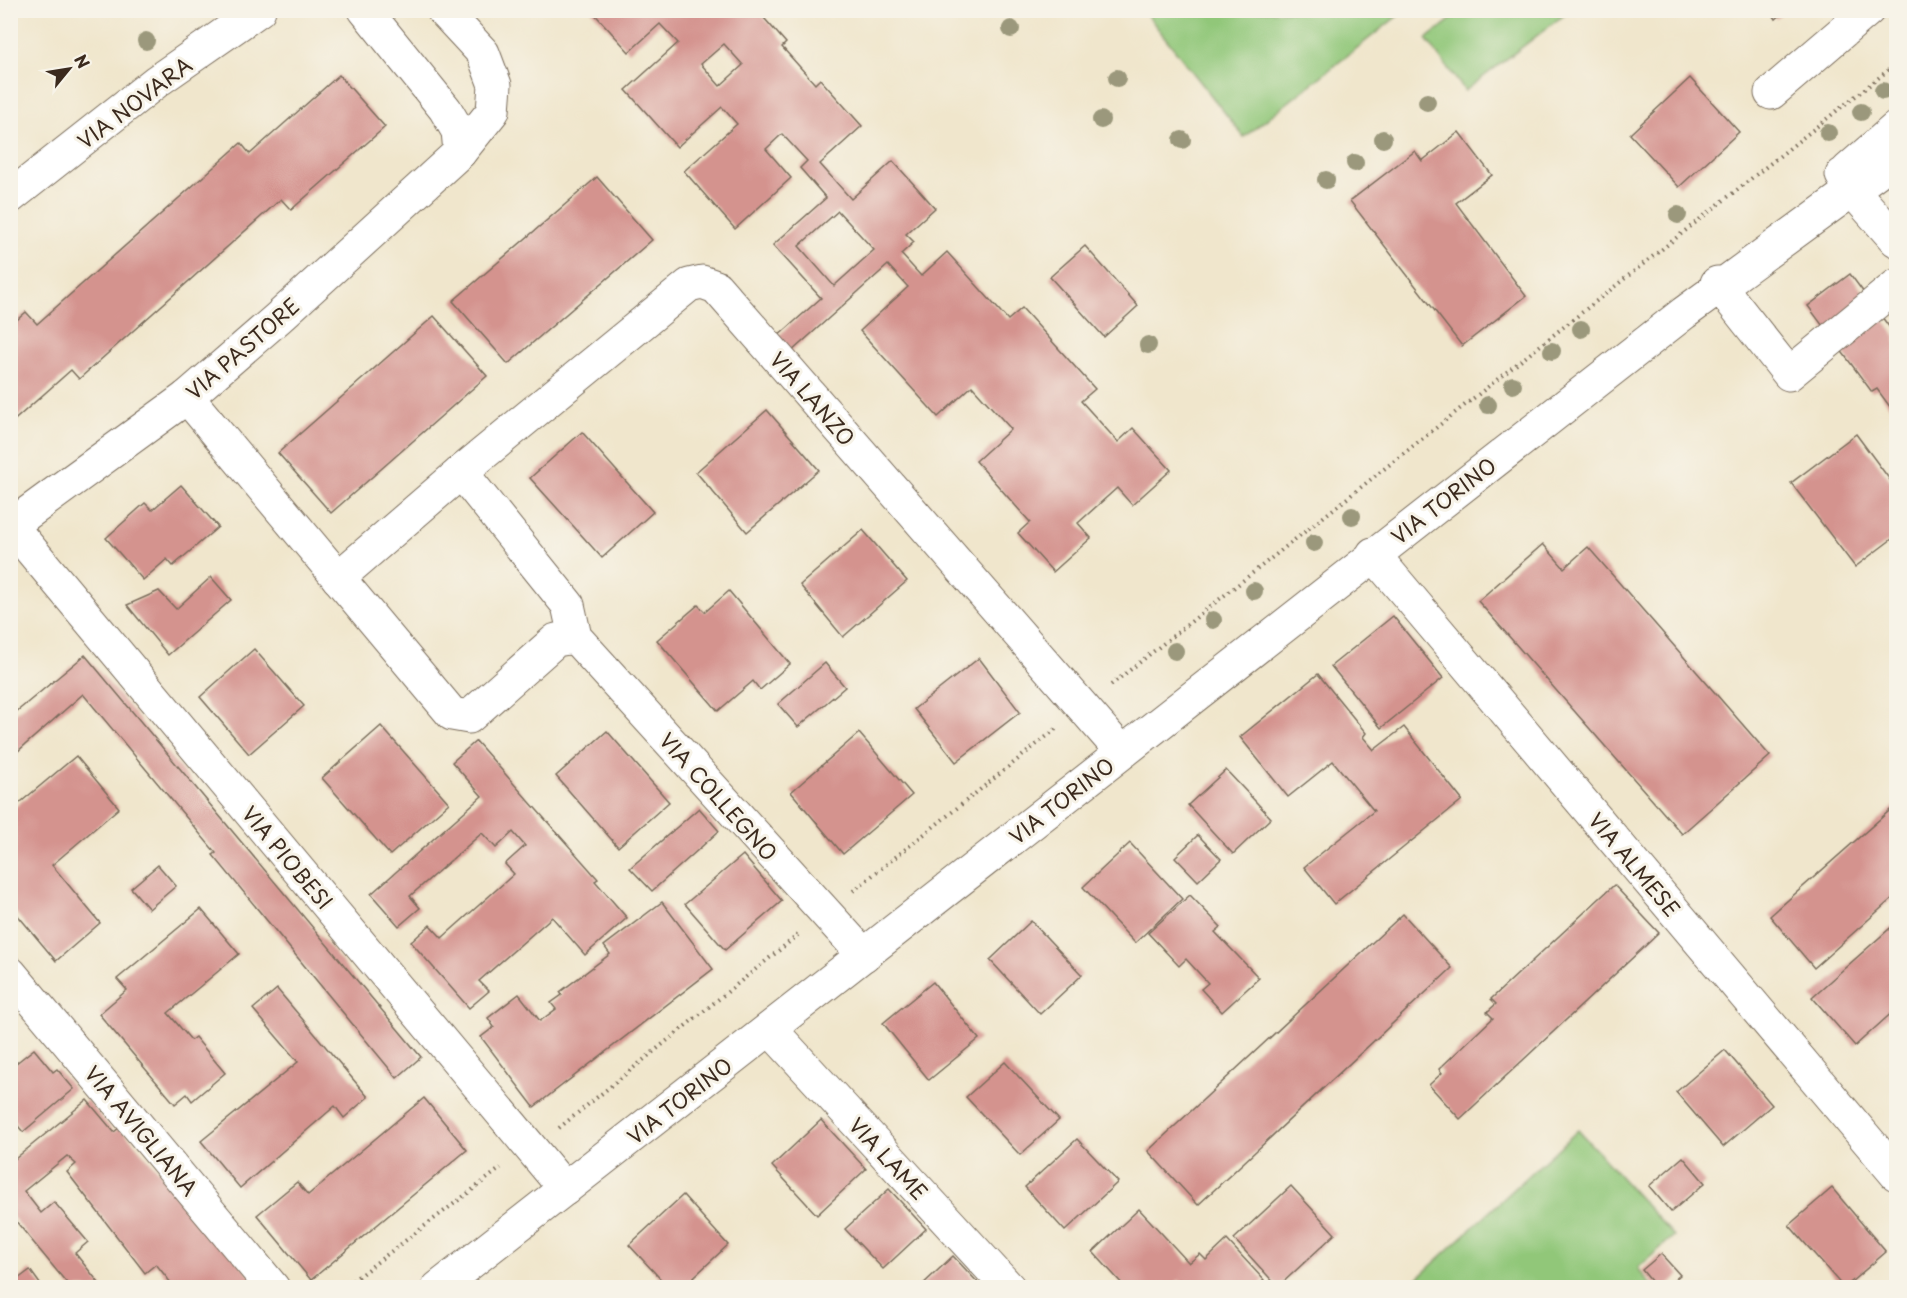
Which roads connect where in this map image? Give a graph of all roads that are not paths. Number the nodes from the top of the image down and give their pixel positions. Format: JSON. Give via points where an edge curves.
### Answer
{"nodes":[{"id":1,"x":259,"y":10,"type":"edge"},
{"id":2,"x":365,"y":10,"type":"edge"},
{"id":3,"x":443,"y":10,"type":"edge"},
{"id":4,"x":1868,"y":10,"type":"edge"},
{"id":5,"x":1771,"y":93,"type":"dead end"},
{"id":6,"x":1896,"y":128,"type":"edge"},
{"id":7,"x":460,"y":152,"type":"junction"},
{"id":8,"x":1896,"y":158,"type":"edge"},
{"id":9,"x":1847,"y":183,"type":"junction"},
{"id":10,"x":10,"y":197,"type":"edge"},
{"id":11,"x":1896,"y":240,"type":"edge"},
{"id":12,"x":1718,"y":285,"type":"junction"},
{"id":13,"x":1896,"y":286,"type":"edge"},
{"id":14,"x":187,"y":397,"type":"junction"},
{"id":15,"x":461,"y":472,"type":"junction"},
{"id":16,"x":11,"y":526,"type":"edge"},
{"id":17,"x":1373,"y":554,"type":"junction"},
{"id":18,"x":338,"y":578,"type":"junction"},
{"id":19,"x":575,"y":637,"type":"junction"},
{"id":20,"x":1122,"y":752,"type":"junction"},
{"id":21,"x":864,"y":955,"type":"junction"},
{"id":22,"x":10,"y":974,"type":"edge"},
{"id":23,"x":770,"y":1029,"type":"junction"},
{"id":24,"x":1896,"y":1174,"type":"edge"},
{"id":25,"x":565,"y":1189,"type":"junction"},
{"id":26,"x":273,"y":1287,"type":"edge"},
{"id":27,"x":438,"y":1287,"type":"edge"},
{"id":28,"x":1009,"y":1287,"type":"edge"}],
"edges":[{"from":1,"to":10,"type":"street","name":"VIA NOVARA","via":[[157,81]]},
{"from":2,"to":7,"type":"street","via":[[445,109],[458,131]]},
{"from":3,"to":7,"type":"street","name":"VIA PASTORE","via":[[483,53],[495,85],[493,111]]},
{"from":4,"to":5,"type":"street"},
{"from":6,"to":9,"type":"street"},
{"from":7,"to":14,"type":"street","name":"VIA PASTORE"},
{"from":8,"to":9,"type":"street"},
{"from":9,"to":11,"type":"street"},
{"from":9,"to":12,"type":"street","name":"VIA TORINO"},
{"from":12,"to":13,"type":"street","via":[[1789,374]]},
{"from":12,"to":17,"type":"street","name":"VIA TORINO"},
{"from":14,"to":16,"type":"street","name":"VIA PASTORE"},
{"from":14,"to":18,"type":"street"},
{"from":15,"to":18,"type":"street","name":"VIA LANZO"},
{"from":15,"to":19,"type":"street","via":[[568,605]]},
{"from":15,"to":20,"type":"street","name":"VIA LANZO","via":[[689,285],[702,282],[716,287]]},
{"from":16,"to":25,"type":"street","name":"VIA PIOBESI"},
{"from":17,"to":20,"type":"street","name":"VIA TORINO"},
{"from":17,"to":24,"type":"street","name":"VIA ALMESE"},
{"from":18,"to":19,"type":"street","via":[[452,714],[469,717],[556,640]]},
{"from":19,"to":21,"type":"street","name":"VIA COLLEGNO"},
{"from":20,"to":21,"type":"street","name":"VIA TORINO"},
{"from":21,"to":23,"type":"street","name":"VIA TORINO"},
{"from":22,"to":26,"type":"street","name":"VIA AVIGLIANA"},
{"from":23,"to":25,"type":"street","name":"VIA TORINO"},
{"from":23,"to":28,"type":"street","name":"VIA LAME"},
{"from":25,"to":27,"type":"street","name":"VIA TORINO"}]}
